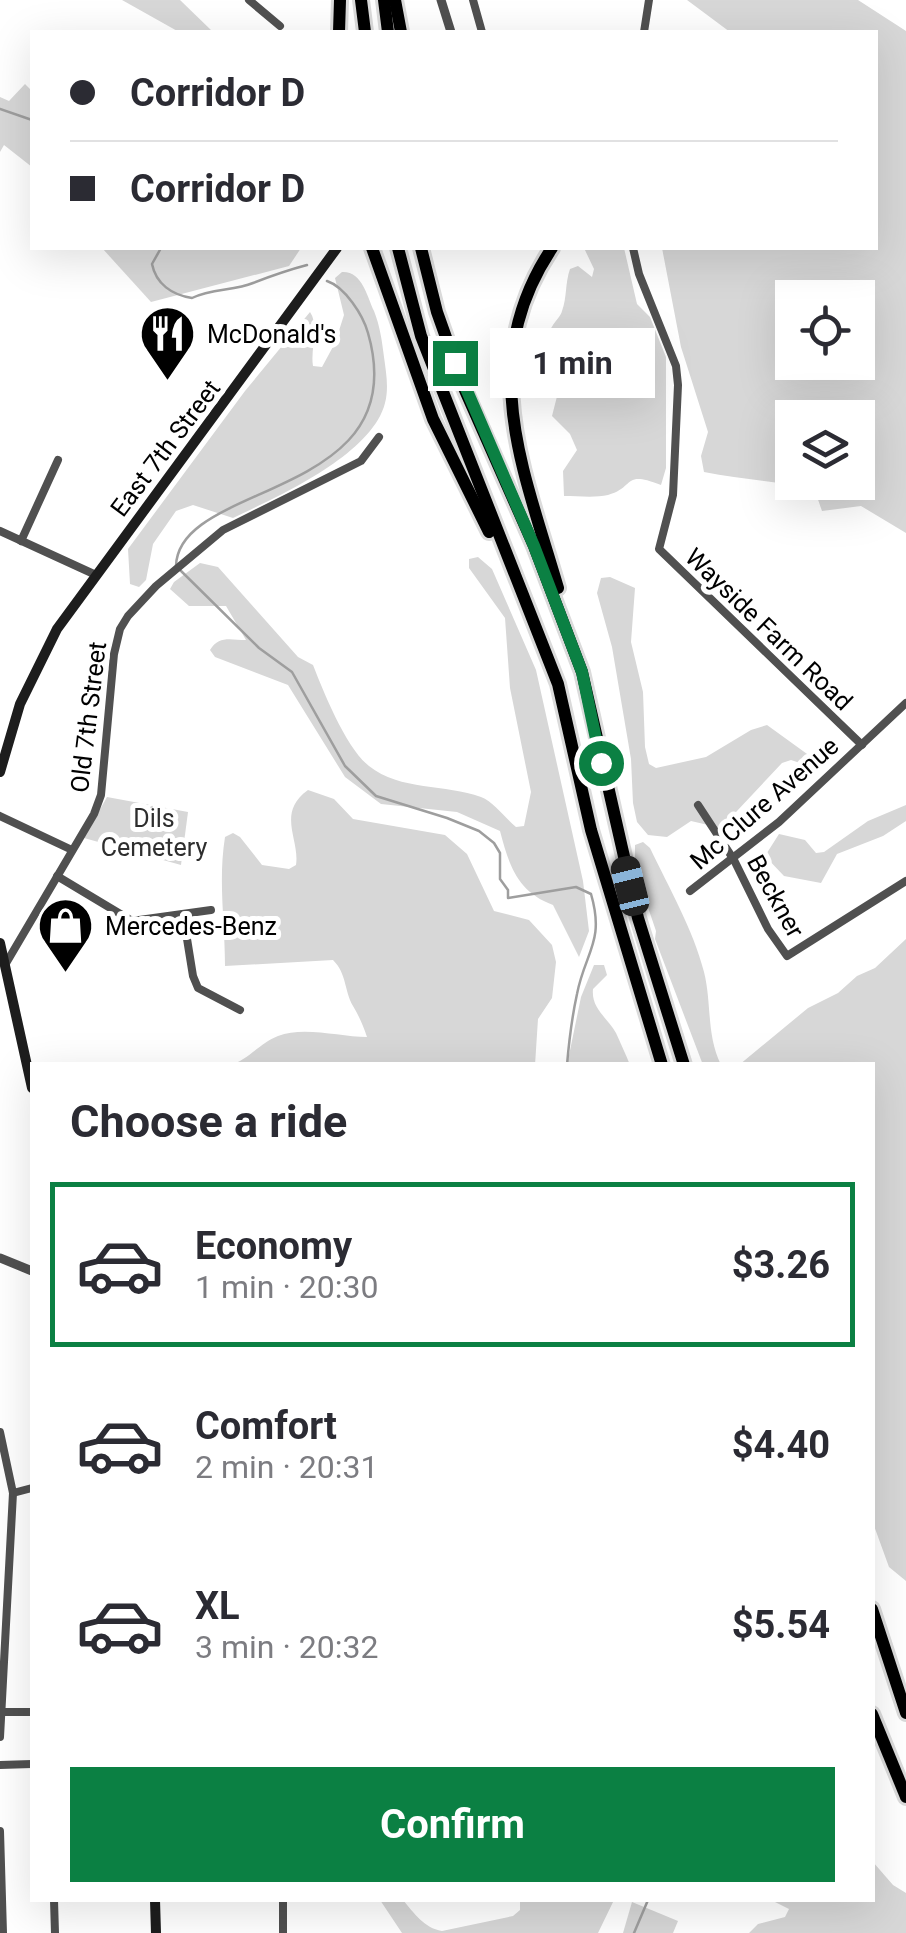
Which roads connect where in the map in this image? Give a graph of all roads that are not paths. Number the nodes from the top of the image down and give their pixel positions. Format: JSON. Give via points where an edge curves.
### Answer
{"nodes":[{"id":1,"x":248,"y":0,"type":"edge"},
{"id":2,"x":340,"y":0,"type":"edge"},
{"id":3,"x":361,"y":0,"type":"edge"},
{"id":4,"x":384,"y":0,"type":"edge"},
{"id":5,"x":394,"y":0,"type":"edge"},
{"id":6,"x":441,"y":0,"type":"edge"},
{"id":7,"x":473,"y":0,"type":"edge"},
{"id":8,"x":649,"y":0,"type":"edge"},
{"id":9,"x":280,"y":26,"type":"dead end"},
{"id":10,"x":340,"y":30,"type":"edge"},
{"id":11,"x":365,"y":30,"type":"edge"},
{"id":12,"x":388,"y":30,"type":"edge"},
{"id":13,"x":402,"y":30,"type":"edge"},
{"id":14,"x":450,"y":30,"type":"edge"},
{"id":15,"x":481,"y":30,"type":"edge"},
{"id":16,"x":644,"y":30,"type":"edge"},
{"id":17,"x":336,"y":250,"type":"edge"},
{"id":18,"x":373,"y":250,"type":"edge"},
{"id":19,"x":399,"y":250,"type":"edge"},
{"id":20,"x":422,"y":250,"type":"edge"},
{"id":21,"x":550,"y":250,"type":"edge"},
{"id":22,"x":633,"y":250,"type":"edge"},
{"id":23,"x":379,"y":437,"type":"dead end"},
{"id":24,"x":58,"y":460,"type":"dead end"},
{"id":25,"x":0,"y":531,"type":"edge"},
{"id":26,"x":21,"y":541,"type":"junction"},
{"id":27,"x":96,"y":575,"type":"junction"},
{"id":28,"x":519,"y":589,"type":"junction"},
{"id":29,"x":582,"y":672,"type":"junction"},
{"id":30,"x":906,"y":703,"type":"edge"},
{"id":31,"x":862,"y":745,"type":"junction"},
{"id":32,"x":0,"y":772,"type":"edge"},
{"id":33,"x":698,"y":805,"type":"dead end"},
{"id":34,"x":0,"y":816,"type":"edge"},
{"id":35,"x":72,"y":850,"type":"junction"},
{"id":36,"x":734,"y":860,"type":"junction"},
{"id":37,"x":57,"y":876,"type":"junction"},
{"id":38,"x":906,"y":881,"type":"edge"},
{"id":39,"x":690,"y":892,"type":"dead end"},
{"id":40,"x":211,"y":910,"type":"dead end"},
{"id":41,"x":183,"y":914,"type":"junction"},
{"id":42,"x":0,"y":943,"type":"edge"},
{"id":43,"x":5,"y":965,"type":"junction"},
{"id":44,"x":240,"y":1010,"type":"dead end"},
{"id":45,"x":661,"y":1062,"type":"edge"},
{"id":46,"x":683,"y":1062,"type":"edge"},
{"id":47,"x":30,"y":1079,"type":"edge"},
{"id":48,"x":0,"y":1258,"type":"edge"},
{"id":49,"x":30,"y":1270,"type":"edge"},
{"id":50,"x":0,"y":1432,"type":"edge"},
{"id":51,"x":30,"y":1489,"type":"edge"},
{"id":52,"x":13,"y":1493,"type":"junction"},
{"id":53,"x":875,"y":1618,"type":"edge"},
{"id":54,"x":2,"y":1663,"type":"edge"},
{"id":55,"x":1,"y":1712,"type":"edge"},
{"id":56,"x":30,"y":1712,"type":"edge"},
{"id":57,"x":906,"y":1713,"type":"edge"},
{"id":58,"x":875,"y":1721,"type":"edge"},
{"id":59,"x":0,"y":1737,"type":"edge"},
{"id":60,"x":0,"y":1764,"type":"edge"},
{"id":61,"x":30,"y":1764,"type":"edge"},
{"id":62,"x":906,"y":1798,"type":"edge"},
{"id":63,"x":0,"y":1831,"type":"edge"},
{"id":64,"x":54,"y":1902,"type":"edge"},
{"id":65,"x":155,"y":1902,"type":"edge"},
{"id":66,"x":283,"y":1902,"type":"edge"},
{"id":67,"x":3,"y":1933,"type":"edge"},
{"id":68,"x":54,"y":1933,"type":"edge"},
{"id":69,"x":156,"y":1933,"type":"edge"},
{"id":70,"x":283,"y":1933,"type":"edge"}],
"edges":[{"from":1,"to":9,"type":"street"},
{"from":2,"to":10,"type":"highway"},
{"from":3,"to":11,"type":"highway"},
{"from":4,"to":12,"type":"highway"},
{"from":5,"to":13,"type":"highway"},
{"from":6,"to":14,"type":"street"},
{"from":7,"to":15,"type":"street"},
{"from":8,"to":16,"type":"street"},
{"from":17,"to":27,"type":"main road","name":"East 7th Street"},
{"from":18,"to":28,"type":"highway","via":[[433,419]]},
{"from":19,"to":28,"type":"highway","via":[[422,336]]},
{"from":20,"to":29,"type":"highway","via":[[464,388]]},
{"from":21,"to":29,"type":"highway","via":[[520,322],[510,404],[522,474]]},
{"from":22,"to":31,"type":"street","name":"Wayside Farm Road","via":[[678,385],[673,496],[659,549]]},
{"from":23,"to":35,"type":"street","name":"Old 7th Street","via":[[361,461],[223,530],[137,604],[114,654],[101,795]]},
{"from":24,"to":26,"type":"street"},
{"from":25,"to":26,"type":"street"},
{"from":26,"to":27,"type":"street"},
{"from":27,"to":32,"type":"main road","name":"East 7th Street","via":[[40,659]]},
{"from":28,"to":45,"type":"highway","via":[[558,684],[590,830]]},
{"from":29,"to":46,"type":"highway","via":[[638,918]]},
{"from":30,"to":31,"type":"street","name":"Mc Clure Avenue"},
{"from":31,"to":36,"type":"street","name":"Mc Clure Avenue"},
{"from":33,"to":36,"type":"street","name":"Beckner"},
{"from":34,"to":35,"type":"street"},
{"from":35,"to":37,"type":"street","name":"Old 7th Street"},
{"from":36,"to":38,"type":"street","name":"Beckner","via":[[787,956]]},
{"from":36,"to":39,"type":"street","name":"Mc Clure Avenue"},
{"from":37,"to":41,"type":"street","via":[[132,921]]},
{"from":37,"to":43,"type":"street","name":"Old 7th Street"},
{"from":40,"to":41,"type":"street"},
{"from":41,"to":44,"type":"street","via":[[198,988]]},
{"from":42,"to":43,"type":"main road"},
{"from":43,"to":47,"type":"main road"},
{"from":48,"to":49,"type":"street"},
{"from":50,"to":52,"type":"street"},
{"from":51,"to":52,"type":"street"},
{"from":52,"to":54,"type":"street"},
{"from":53,"to":57,"type":"highway"},
{"from":54,"to":55,"type":"street"},
{"from":55,"to":56,"type":"street"},
{"from":55,"to":59,"type":"street"},
{"from":58,"to":62,"type":"highway"},
{"from":60,"to":61,"type":"street"},
{"from":63,"to":67,"type":"street"},
{"from":64,"to":68,"type":"street"},
{"from":65,"to":69,"type":"main road"},
{"from":66,"to":70,"type":"street"}]}
